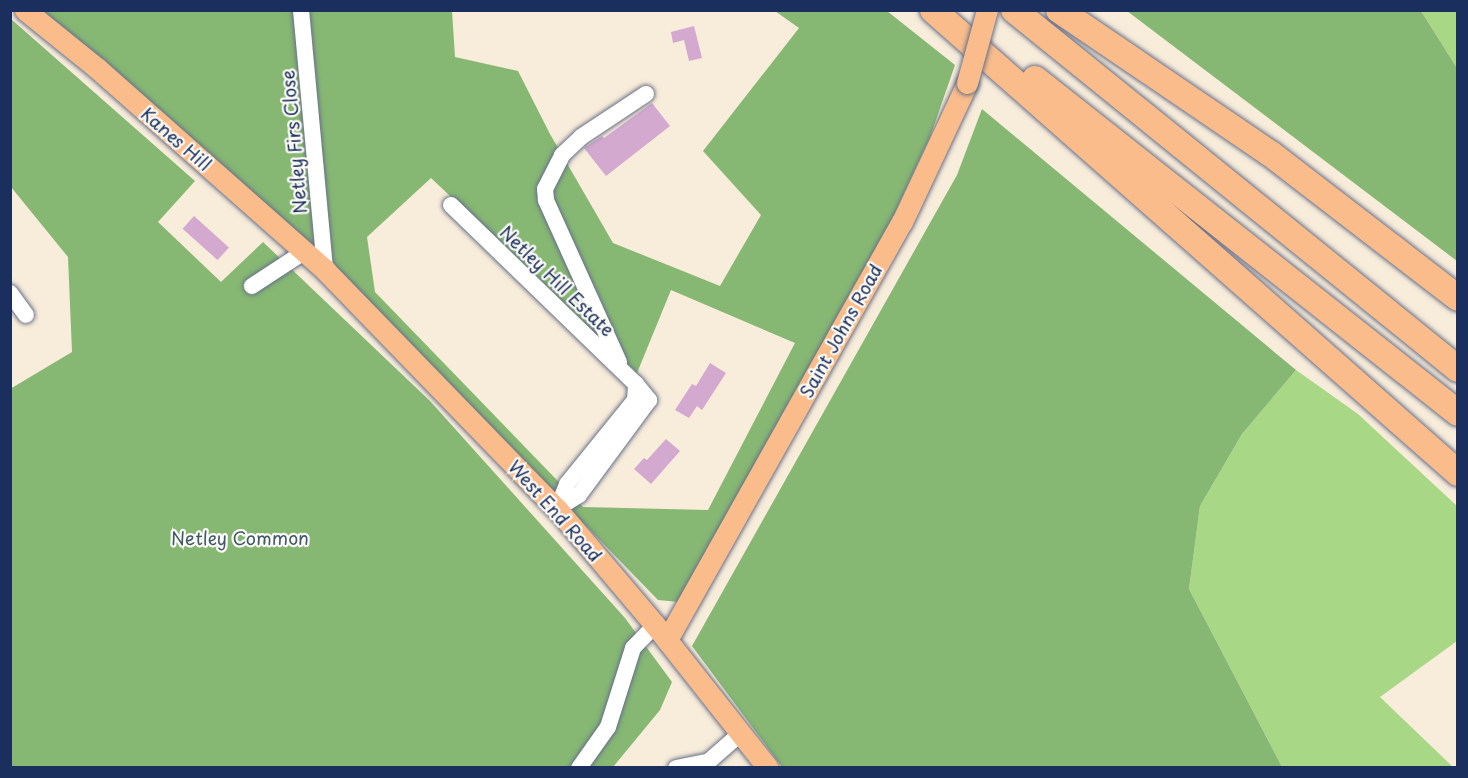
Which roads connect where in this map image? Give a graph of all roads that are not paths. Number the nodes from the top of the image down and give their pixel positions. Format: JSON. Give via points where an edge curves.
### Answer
{"nodes":[{"id":1,"x":25,"y":10,"type":"edge"},
{"id":2,"x":301,"y":10,"type":"edge"},
{"id":3,"x":933,"y":10,"type":"edge"},
{"id":4,"x":948,"y":10,"type":"edge"},
{"id":5,"x":987,"y":10,"type":"edge"},
{"id":6,"x":1014,"y":10,"type":"edge"},
{"id":7,"x":1059,"y":10,"type":"edge"},
{"id":8,"x":645,"y":94,"type":"dead end"},
{"id":9,"x":452,"y":205,"type":"dead end"},
{"id":10,"x":304,"y":252,"type":"junction"},
{"id":11,"x":325,"y":270,"type":"junction"},
{"id":12,"x":252,"y":286,"type":"dead end"},
{"id":13,"x":10,"y":293,"type":"edge"},
{"id":14,"x":1458,"y":298,"type":"edge"},
{"id":15,"x":26,"y":315,"type":"dead end"},
{"id":16,"x":1458,"y":369,"type":"edge"},
{"id":17,"x":623,"y":371,"type":"junction"},
{"id":18,"x":1458,"y":413,"type":"edge"},
{"id":19,"x":1458,"y":473,"type":"edge"},
{"id":20,"x":557,"y":509,"type":"junction"},
{"id":21,"x":661,"y":633,"type":"junction"},
{"id":22,"x":741,"y":733,"type":"junction"},
{"id":23,"x":707,"y":765,"type":"edge"},
{"id":24,"x":579,"y":768,"type":"edge"},
{"id":25,"x":676,"y":768,"type":"edge"},
{"id":26,"x":768,"y":768,"type":"edge"}],
"edges":[{"from":1,"to":10,"type":"main road","name":"Kanes Hill","via":[[97,68]]},
{"from":2,"to":11,"type":"street","name":"Netley Firs Close"},
{"from":3,"to":19,"type":"highway"},
{"from":4,"to":18,"type":"highway"},
{"from":5,"to":21,"type":"main road","name":"Saint Johns Road","bridge":true,"via":[[967,83],[902,222]]},
{"from":6,"to":16,"type":"highway"},
{"from":7,"to":14,"type":"highway","via":[[1271,154]]},
{"from":8,"to":17,"type":"street","via":[[581,137],[562,155],[545,189],[546,200]]},
{"from":9,"to":17,"type":"street","name":"Netley Hill Estate"},
{"from":10,"to":11,"type":"main road","name":"Kanes Hill"},
{"from":10,"to":12,"type":"street"},
{"from":11,"to":20,"type":"main road","name":"West End Road"},
{"from":13,"to":15,"type":"street"},
{"from":17,"to":20,"type":"street","name":"Netley Hill Estate","via":[[636,384],[634,400],[567,484]]},
{"from":20,"to":21,"type":"main road","name":"West End Road"},
{"from":21,"to":22,"type":"main road","name":"West End Road"},
{"from":21,"to":24,"type":"street","via":[[633,648],[608,727]]},
{"from":22,"to":23,"type":"street"},
{"from":22,"to":26,"type":"main road","name":"West End Road"},
{"from":23,"to":25,"type":"street"}]}
